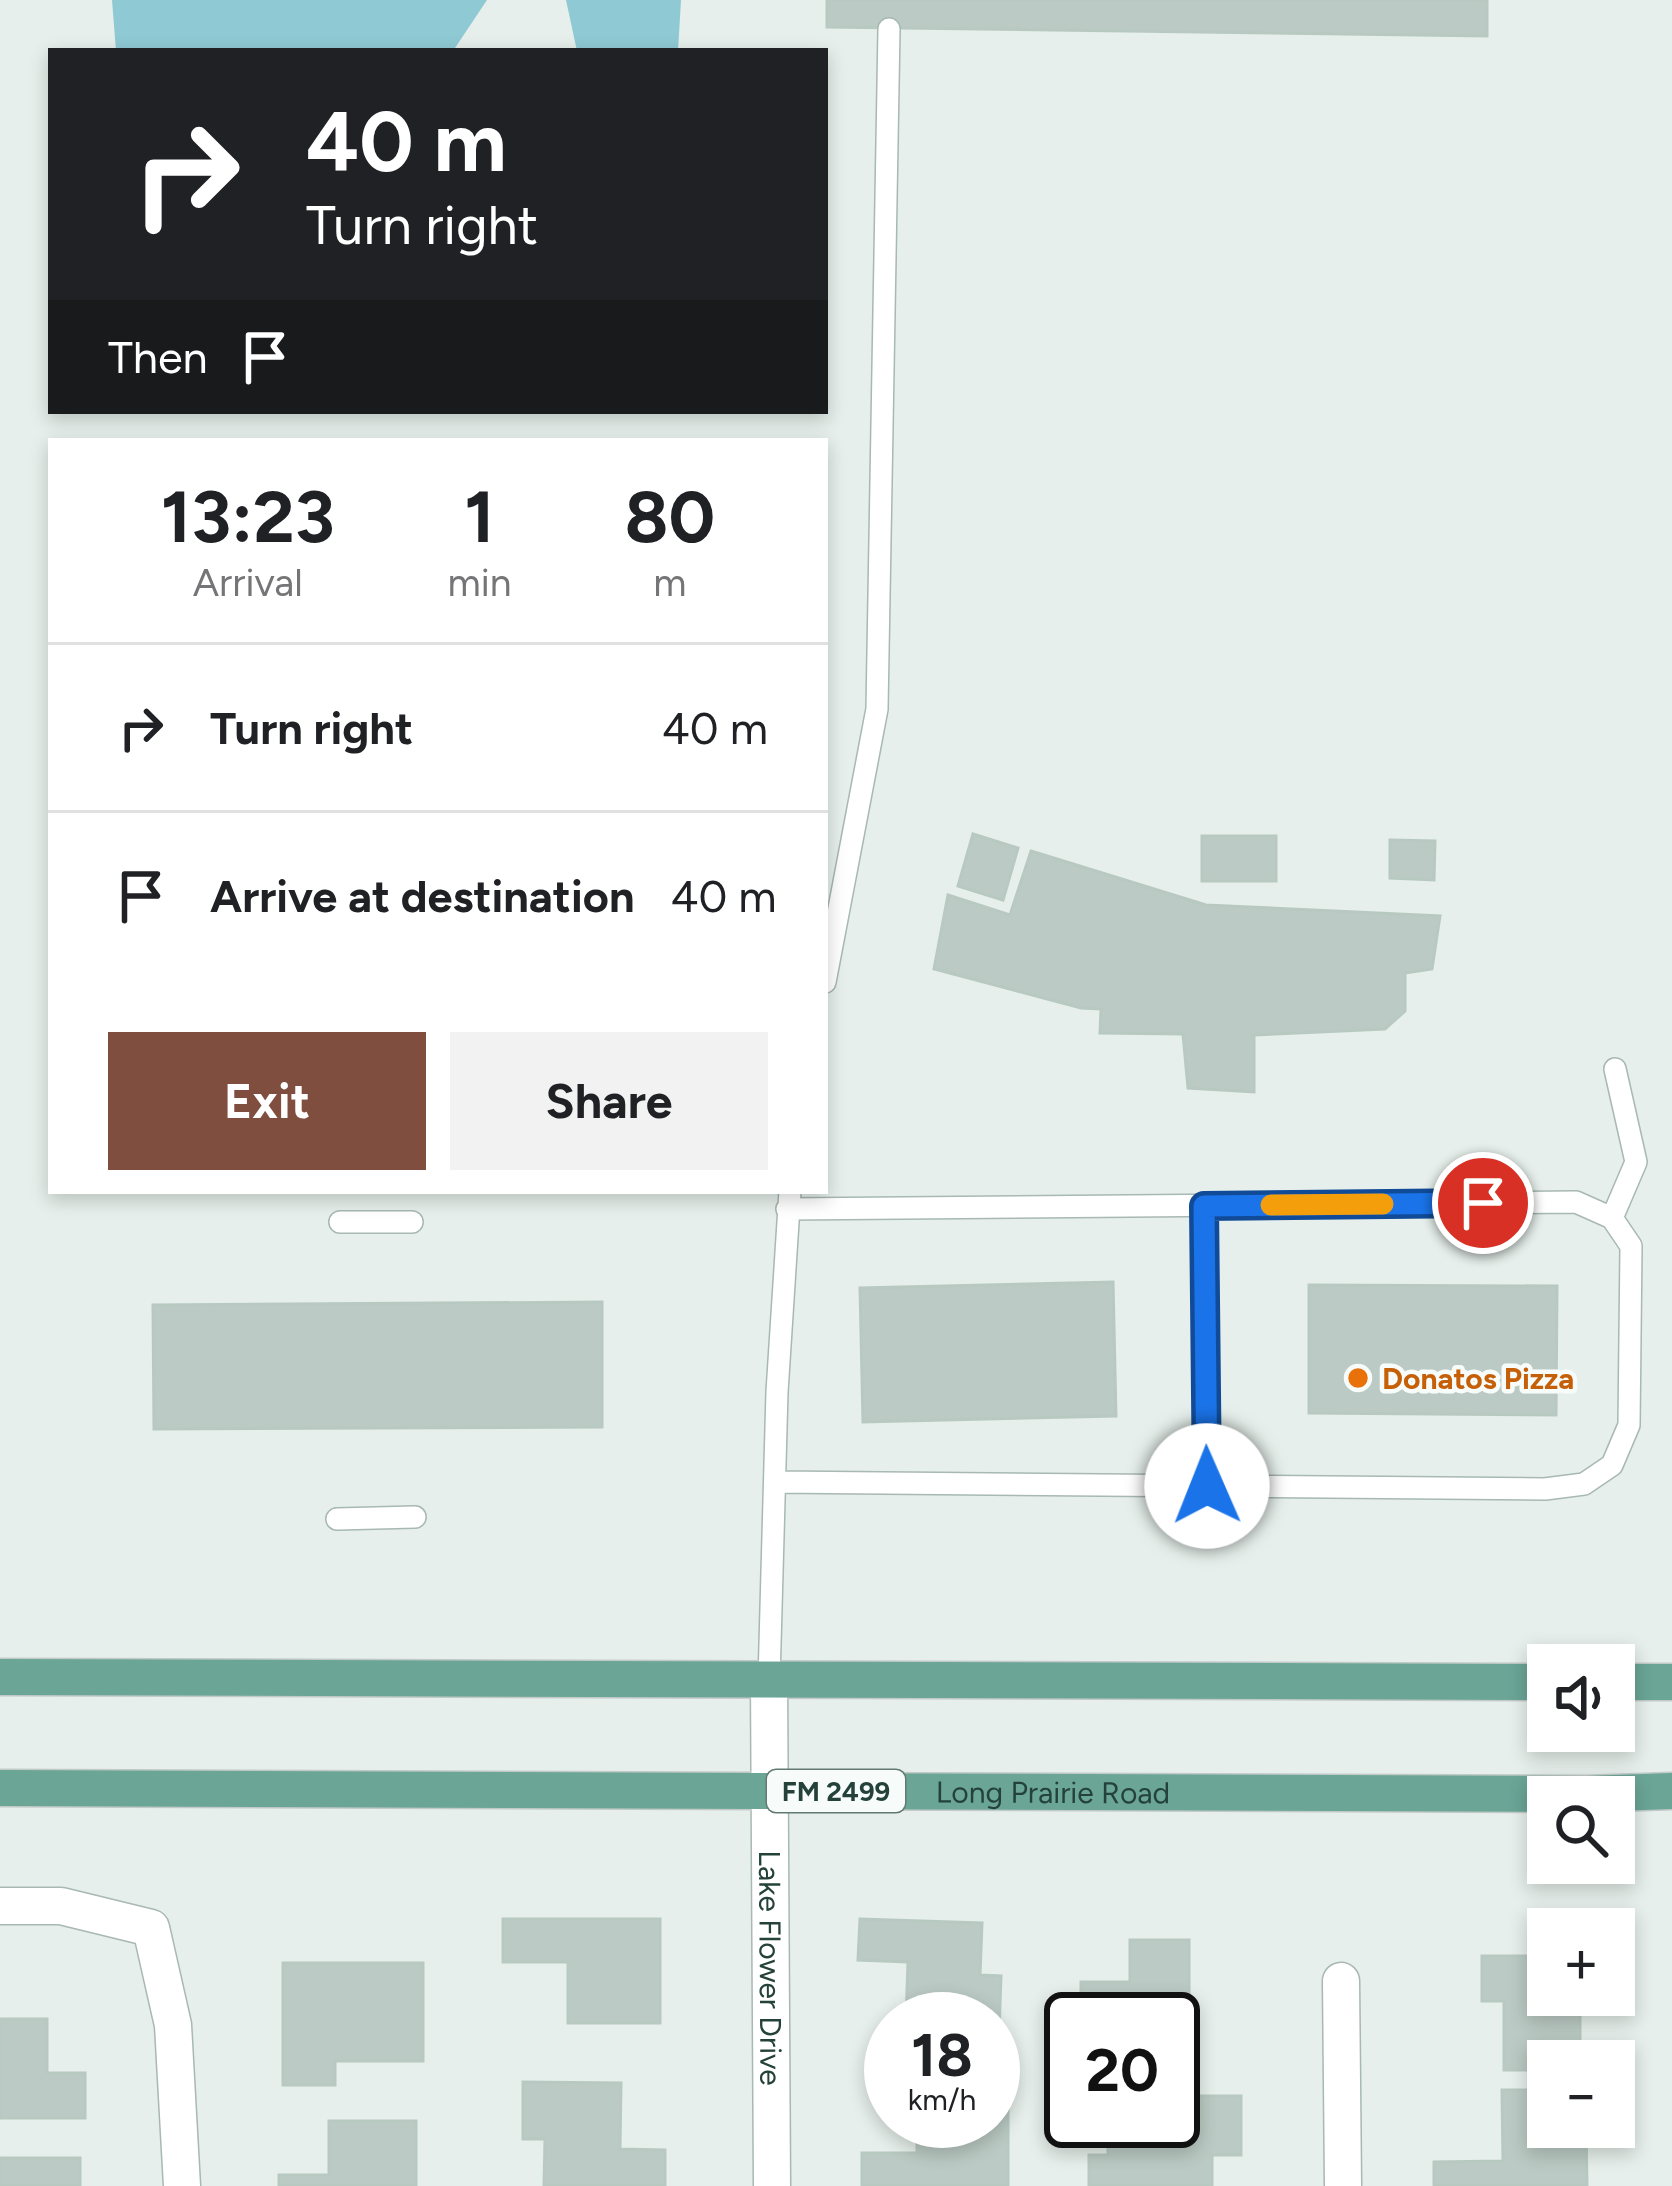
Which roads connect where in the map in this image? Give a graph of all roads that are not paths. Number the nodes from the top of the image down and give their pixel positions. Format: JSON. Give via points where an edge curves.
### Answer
{"nodes":[{"id":1,"x":889,"y":28,"type":"dead end"},
{"id":2,"x":833,"y":896,"type":"edge"},
{"id":3,"x":828,"y":950,"type":"edge"},
{"id":4,"x":1615,"y":1069,"type":"dead end"},
{"id":5,"x":788,"y":1200,"type":"edge"},
{"id":6,"x":1204,"y":1206,"type":"junction"},
{"id":7,"x":1612,"y":1218,"type":"junction"},
{"id":8,"x":340,"y":1222,"type":"dead end"},
{"id":9,"x":412,"y":1222,"type":"dead end"},
{"id":10,"x":775,"y":1482,"type":"junction"},
{"id":11,"x":1207,"y":1486,"type":"junction"},
{"id":12,"x":415,"y":1517,"type":"dead end"},
{"id":13,"x":337,"y":1519,"type":"dead end"},
{"id":14,"x":0,"y":1677,"type":"edge"},
{"id":15,"x":770,"y":1679,"type":"junction"},
{"id":16,"x":1527,"y":1682,"type":"edge"},
{"id":17,"x":1635,"y":1682,"type":"edge"},
{"id":18,"x":1672,"y":1682,"type":"edge"},
{"id":19,"x":0,"y":1787,"type":"edge"},
{"id":20,"x":1672,"y":1790,"type":"edge"},
{"id":21,"x":770,"y":1791,"type":"junction"},
{"id":22,"x":0,"y":1906,"type":"edge"},
{"id":23,"x":1341,"y":1981,"type":"dead end"},
{"id":24,"x":182,"y":2186,"type":"edge"},
{"id":25,"x":772,"y":2186,"type":"edge"},
{"id":26,"x":1343,"y":2186,"type":"edge"}],
"edges":[{"from":1,"to":2,"type":"lane","via":[[877,709]]},
{"from":2,"to":3,"type":"lane"},
{"from":4,"to":7,"type":"lane","via":[[1636,1162]]},
{"from":5,"to":6,"type":"lane"},
{"from":5,"to":10,"type":"lane"},
{"from":6,"to":7,"type":"lane","via":[[1576,1202]]},
{"from":6,"to":11,"type":"lane"},
{"from":7,"to":11,"type":"lane","via":[[1631,1246],[1629,1425],[1612,1465],[1584,1484]]},
{"from":8,"to":9,"type":"lane"},
{"from":10,"to":11,"type":"lane"},
{"from":10,"to":15,"type":"lane"},
{"from":12,"to":13,"type":"lane"},
{"from":14,"to":15,"type":"main road"},
{"from":15,"to":16,"type":"main road"},
{"from":15,"to":21,"type":"street","name":"Lake Flower Drive"},
{"from":17,"to":18,"type":"main road"},
{"from":19,"to":21,"type":"main road","name":"Long Prairie Road","number":"FM 2499"},
{"from":20,"to":21,"type":"main road","name":"Long Prairie Road","number":"FM 2499"},
{"from":21,"to":25,"type":"street","name":"Lake Flower Drive"},
{"from":22,"to":24,"type":"street","via":[[61,1906],[151,1928],[173,2025]]},
{"from":23,"to":26,"type":"street"}]}
